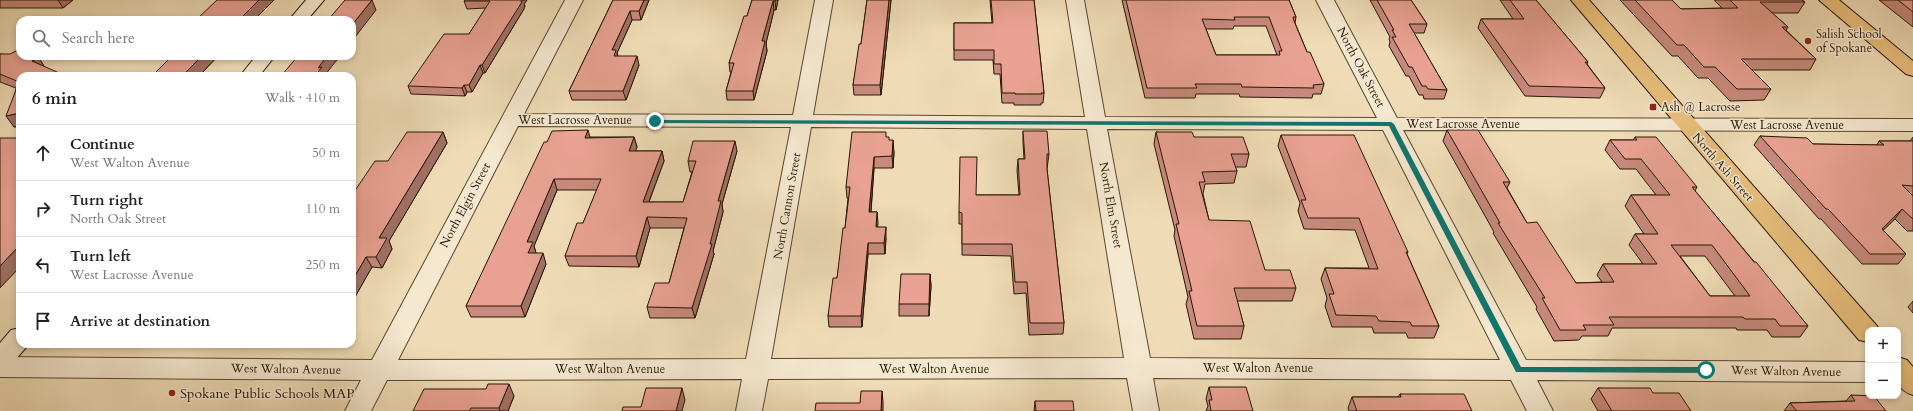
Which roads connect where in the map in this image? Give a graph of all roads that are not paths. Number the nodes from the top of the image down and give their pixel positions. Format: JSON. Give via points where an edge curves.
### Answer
{"nodes":[{"id":1,"x":315,"y":0,"type":"edge"},
{"id":2,"x":574,"y":0,"type":"edge"},
{"id":3,"x":824,"y":0,"type":"edge"},
{"id":4,"x":1075,"y":0,"type":"edge"},
{"id":5,"x":1325,"y":0,"type":"edge"},
{"id":6,"x":1580,"y":0,"type":"edge"},
{"id":7,"x":1828,"y":0,"type":"edge"},
{"id":8,"x":301,"y":16,"type":"edge"},
{"id":9,"x":263,"y":60,"type":"edge"},
{"id":10,"x":1913,"y":70,"type":"edge"},
{"id":11,"x":252,"y":72,"type":"edge"},
{"id":12,"x":510,"y":120,"type":"junction"},
{"id":13,"x":802,"y":121,"type":"junction"},
{"id":14,"x":1097,"y":124,"type":"junction"},
{"id":15,"x":1391,"y":124,"type":"junction"},
{"id":16,"x":1687,"y":125,"type":"junction"},
{"id":17,"x":1913,"y":125,"type":"edge"},
{"id":18,"x":1865,"y":330,"type":"edge"},
{"id":19,"x":16,"y":342,"type":"edge"},
{"id":20,"x":0,"y":360,"type":"edge"},
{"id":21,"x":0,"y":367,"type":"edge"},
{"id":22,"x":1138,"y":368,"type":"junction"},
{"id":23,"x":757,"y":369,"type":"junction"},
{"id":24,"x":380,"y":370,"type":"junction"},
{"id":25,"x":1518,"y":370,"type":"junction"},
{"id":26,"x":1865,"y":372,"type":"edge"},
{"id":27,"x":358,"y":411,"type":"edge"},
{"id":28,"x":749,"y":411,"type":"edge"},
{"id":29,"x":1146,"y":411,"type":"edge"},
{"id":30,"x":1540,"y":411,"type":"edge"}],
"edges":[{"from":1,"to":8,"type":"street"},
{"from":2,"to":12,"type":"street","name":"North Elgin Street"},
{"from":3,"to":13,"type":"street","name":"North Cannon Street"},
{"from":4,"to":14,"type":"street","name":"North Elm Street"},
{"from":5,"to":15,"type":"street","name":"North Oak Street"},
{"from":6,"to":16,"type":"main road","name":"North Ash Street"},
{"from":7,"to":10,"type":"main road"},
{"from":9,"to":11,"type":"street"},
{"from":12,"to":13,"type":"street","name":"West Lacrosse Avenue"},
{"from":12,"to":24,"type":"street","name":"North Elgin Street"},
{"from":13,"to":14,"type":"street","name":"West Lacrosse Avenue"},
{"from":13,"to":23,"type":"street","name":"North Cannon Street"},
{"from":14,"to":15,"type":"street","name":"West Lacrosse Avenue"},
{"from":14,"to":22,"type":"street","name":"North Elm Street"},
{"from":15,"to":16,"type":"street","name":"West Lacrosse Avenue"},
{"from":15,"to":25,"type":"street","name":"North Oak Street"},
{"from":16,"to":17,"type":"street","name":"West Lacrosse Avenue"},
{"from":16,"to":18,"type":"main road","name":"North Ash Street"},
{"from":19,"to":20,"type":"street"},
{"from":21,"to":24,"type":"street","name":"West Walton Avenue"},
{"from":22,"to":23,"type":"street","name":"West Walton Avenue"},
{"from":22,"to":25,"type":"street","name":"West Walton Avenue"},
{"from":22,"to":29,"type":"street","name":"North Elm Street"},
{"from":23,"to":24,"type":"street","name":"West Walton Avenue"},
{"from":23,"to":28,"type":"street","name":"North Cannon Street"},
{"from":24,"to":27,"type":"street","name":"North Elgin Street"},
{"from":25,"to":26,"type":"street","name":"West Walton Avenue"},
{"from":25,"to":30,"type":"street","name":"North Oak Street"}]}
